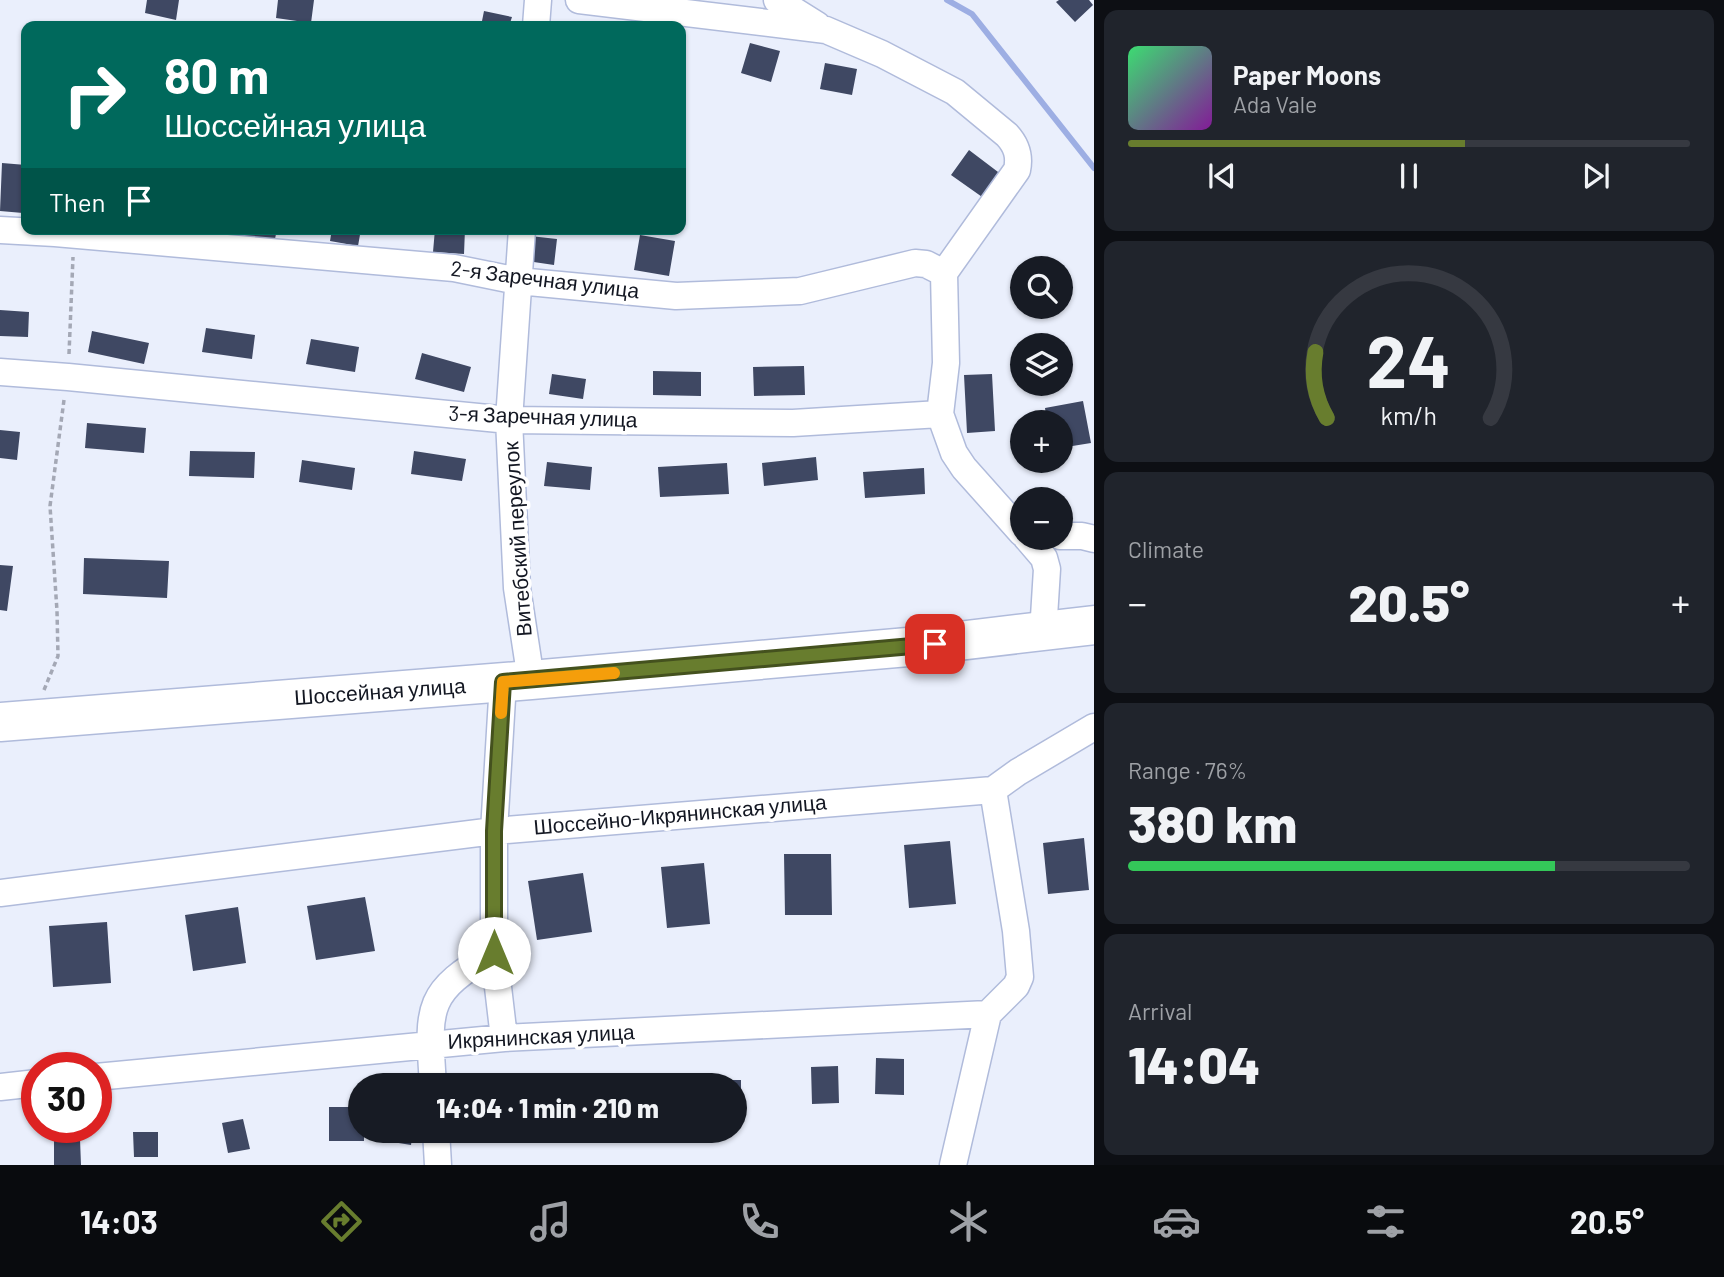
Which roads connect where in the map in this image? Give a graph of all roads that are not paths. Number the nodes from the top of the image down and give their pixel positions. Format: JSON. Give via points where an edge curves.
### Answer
{"nodes":[{"id":1,"x":538,"y":0,"type":"edge"},
{"id":2,"x":579,"y":0,"type":"edge"},
{"id":3,"x":777,"y":0,"type":"edge"},
{"id":4,"x":536,"y":21,"type":"edge"},
{"id":5,"x":826,"y":30,"type":"junction"},
{"id":6,"x":0,"y":230,"type":"edge"},
{"id":7,"x":21,"y":231,"type":"edge"},
{"id":8,"x":85,"y":235,"type":"edge"},
{"id":9,"x":522,"y":235,"type":"edge"},
{"id":10,"x":944,"y":273,"type":"junction"},
{"id":11,"x":518,"y":281,"type":"junction"},
{"id":12,"x":0,"y":372,"type":"edge"},
{"id":13,"x":940,"y":414,"type":"junction"},
{"id":14,"x":509,"y":420,"type":"junction"},
{"id":15,"x":1010,"y":520,"type":"edge"},
{"id":16,"x":1073,"y":536,"type":"edge"},
{"id":17,"x":1094,"y":539,"type":"edge"},
{"id":18,"x":1037,"y":550,"type":"edge"},
{"id":19,"x":1094,"y":625,"type":"edge"},
{"id":20,"x":1043,"y":633,"type":"junction"},
{"id":21,"x":517,"y":681,"type":"junction"},
{"id":22,"x":16,"y":721,"type":"edge"},
{"id":23,"x":1094,"y":727,"type":"edge"},
{"id":24,"x":993,"y":790,"type":"junction"},
{"id":25,"x":494,"y":831,"type":"junction"},
{"id":26,"x":0,"y":893,"type":"edge"},
{"id":27,"x":494,"y":953,"type":"junction"},
{"id":28,"x":988,"y":1014,"type":"junction"},
{"id":29,"x":504,"y":1038,"type":"junction"},
{"id":30,"x":430,"y":1044,"type":"junction"},
{"id":31,"x":432,"y":1073,"type":"edge"},
{"id":32,"x":112,"y":1075,"type":"edge"},
{"id":33,"x":21,"y":1085,"type":"edge"},
{"id":34,"x":0,"y":1087,"type":"edge"},
{"id":35,"x":437,"y":1143,"type":"edge"},
{"id":36,"x":438,"y":1165,"type":"edge"},
{"id":37,"x":954,"y":1165,"type":"edge"}],
"edges":[{"from":1,"to":4,"type":"street"},
{"from":2,"to":5,"type":"street"},
{"from":3,"to":5,"type":"street"},
{"from":5,"to":10,"type":"street","via":[[955,92],[1014,142],[1017,170]]},
{"from":6,"to":7,"type":"street","name":"2-я Заречная улица"},
{"from":8,"to":11,"type":"street","name":"2-я Заречная улица","via":[[454,268]]},
{"from":9,"to":11,"type":"street","name":"Витебский переулок"},
{"from":10,"to":11,"type":"street","name":"2-я Заречная улица","via":[[915,263],[800,291],[676,296]]},
{"from":10,"to":13,"type":"street","via":[[946,363]]},
{"from":11,"to":14,"type":"street","name":"Витебский переулок"},
{"from":12,"to":14,"type":"street","name":"3-я Заречная улица"},
{"from":13,"to":14,"type":"street","name":"3-я Заречная улица","via":[[793,424]]},
{"from":13,"to":15,"type":"street","via":[[954,453]]},
{"from":14,"to":21,"type":"street","name":"Витебский переулок"},
{"from":16,"to":17,"type":"street"},
{"from":18,"to":20,"type":"street","via":[[1047,569]]},
{"from":19,"to":20,"type":"main road","name":"Шоссейная улица"},
{"from":20,"to":21,"type":"main road","name":"Шоссейная улица"},
{"from":21,"to":22,"type":"main road","name":"Шоссейная улица"},
{"from":21,"to":25,"type":"street","name":"Витебский переулок"},
{"from":23,"to":24,"type":"street"},
{"from":24,"to":25,"type":"street","name":"Шоссейно-Икрянинская улица"},
{"from":24,"to":28,"type":"street","via":[[1021,968],[1016,986]]},
{"from":25,"to":26,"type":"street","name":"Шоссейно-Икрянинская улица"},
{"from":25,"to":27,"type":"street","name":"Витебский переулок"},
{"from":27,"to":29,"type":"street","name":"Витебский переулок"},
{"from":27,"to":30,"type":"street","via":[[453,978],[440,992],[433,1008]]},
{"from":28,"to":29,"type":"street","name":"Икрянинская улица"},
{"from":28,"to":37,"type":"street"},
{"from":29,"to":30,"type":"street","name":"Икрянинская улица"},
{"from":30,"to":31,"type":"street"},
{"from":30,"to":32,"type":"street","name":"Икрянинская улица"},
{"from":33,"to":34,"type":"street"},
{"from":35,"to":36,"type":"street"}]}
